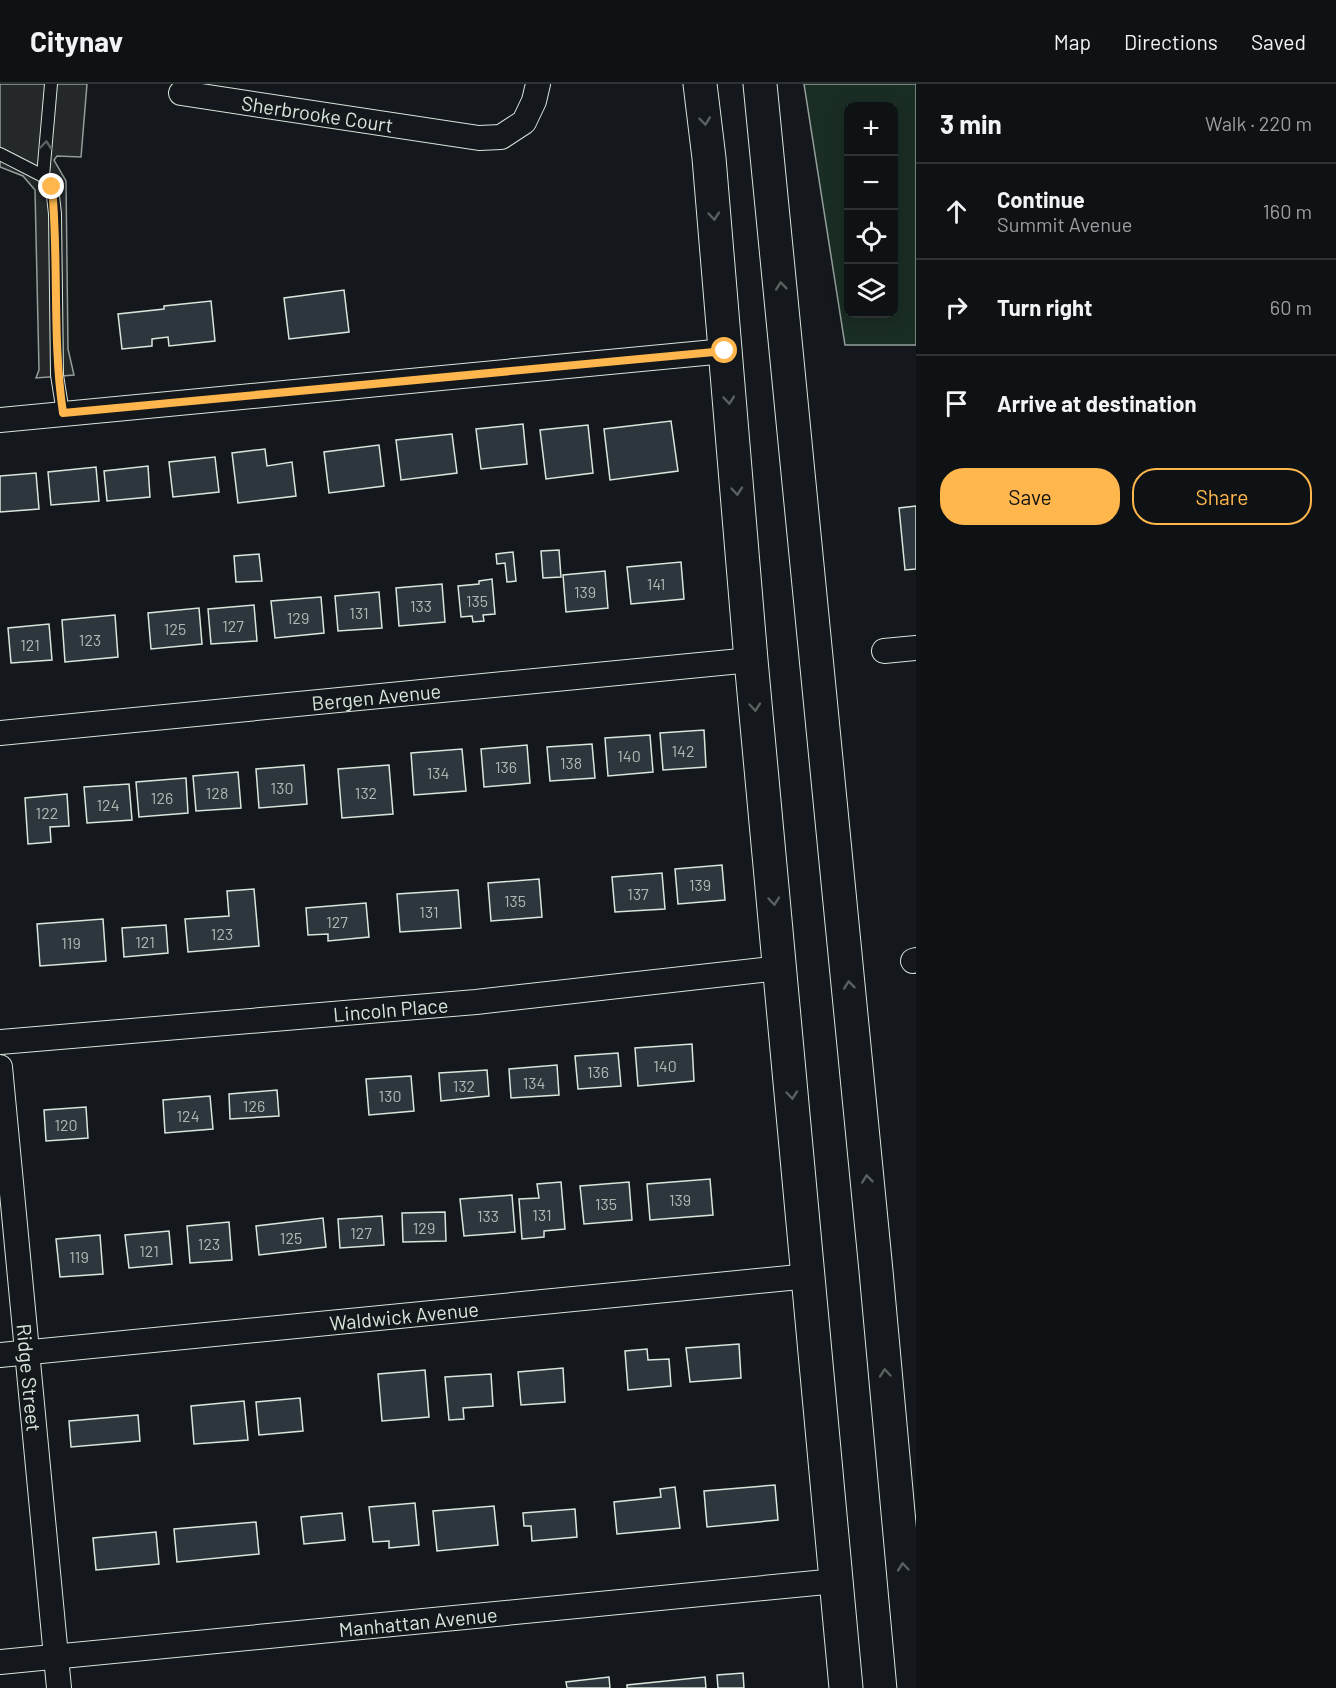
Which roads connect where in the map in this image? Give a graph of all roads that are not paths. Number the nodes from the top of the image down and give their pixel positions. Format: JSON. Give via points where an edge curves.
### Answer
{"nodes":[{"id":1,"x":51,"y":84,"type":"edge"},
{"id":2,"x":538,"y":84,"type":"edge"},
{"id":3,"x":700,"y":84,"type":"edge"},
{"id":4,"x":760,"y":84,"type":"edge"},
{"id":5,"x":180,"y":93,"type":"dead end"},
{"id":6,"x":0,"y":154,"type":"edge"},
{"id":7,"x":44,"y":176,"type":"junction"},
{"id":8,"x":725,"y":351,"type":"junction"},
{"id":9,"x":63,"y":413,"type":"junction"},
{"id":10,"x":0,"y":420,"type":"edge"},
{"id":11,"x":916,"y":648,"type":"edge"},
{"id":12,"x":884,"y":651,"type":"dead end"},
{"id":13,"x":751,"y":660,"type":"junction"},
{"id":14,"x":0,"y":733,"type":"edge"},
{"id":15,"x":780,"y":968,"type":"junction"},
{"id":16,"x":0,"y":1042,"type":"edge"},
{"id":17,"x":0,"y":1067,"type":"edge"},
{"id":18,"x":810,"y":1276,"type":"junction"},
{"id":19,"x":27,"y":1353,"type":"junction"},
{"id":20,"x":0,"y":1355,"type":"edge"},
{"id":21,"x":837,"y":1581,"type":"junction"},
{"id":22,"x":56,"y":1657,"type":"junction"},
{"id":23,"x":0,"y":1662,"type":"edge"},
{"id":24,"x":59,"y":1688,"type":"edge"},
{"id":25,"x":846,"y":1688,"type":"edge"},
{"id":26,"x":914,"y":1688,"type":"edge"}],
"edges":[{"from":7,"to":1,"type":"lane","one_way":true},
{"from":2,"to":5,"type":"street","name":"Sherbrooke Court","via":[[524,122],[501,138],[479,138]]},
{"from":3,"to":8,"type":"highway","one_way":true},
{"from":26,"to":4,"type":"highway","one_way":true},
{"from":6,"to":7,"type":"lane"},
{"from":7,"to":9,"type":"lane","via":[[52,187],[55,214],[57,375]]},
{"from":8,"to":9,"type":"street"},
{"from":8,"to":13,"type":"highway","one_way":true},
{"from":9,"to":10,"type":"street"},
{"from":11,"to":12,"type":"street"},
{"from":13,"to":14,"type":"street","name":"Bergen Avenue"},
{"from":13,"to":15,"type":"highway","one_way":true},
{"from":15,"to":16,"type":"street","name":"Lincoln Place","via":[[476,1002]]},
{"from":15,"to":18,"type":"highway","one_way":true},
{"from":17,"to":19,"type":"street","name":"Ridge Street"},
{"from":18,"to":19,"type":"street","name":"Waldwick Avenue"},
{"from":18,"to":21,"type":"highway"},
{"from":19,"to":20,"type":"street","name":"Waldwick Avenue"},
{"from":19,"to":22,"type":"street","name":"Ridge Street"},
{"from":21,"to":22,"type":"street","name":"Manhattan Avenue"},
{"from":21,"to":25,"type":"highway"},
{"from":22,"to":23,"type":"street","name":"Manhattan Avenue"},
{"from":22,"to":24,"type":"street","name":"Ridge Street"}]}
